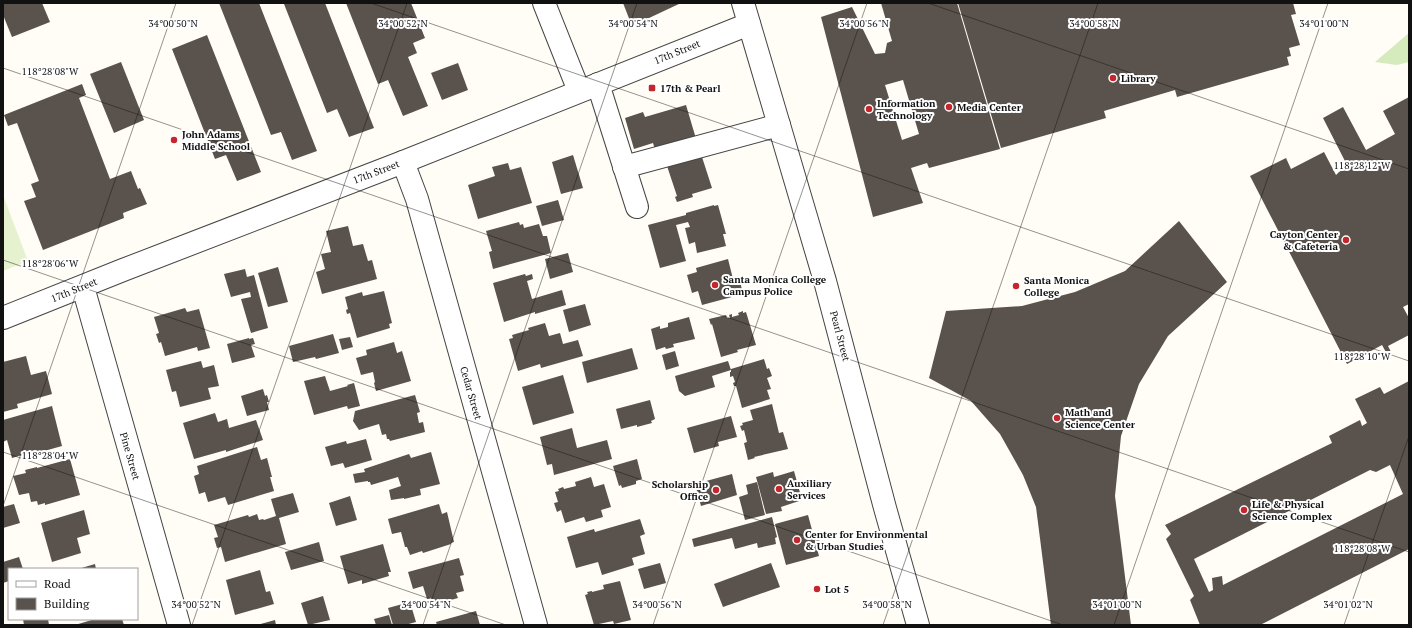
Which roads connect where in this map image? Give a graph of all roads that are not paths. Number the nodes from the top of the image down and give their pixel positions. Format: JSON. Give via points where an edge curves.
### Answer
{"nodes":[{"id":1,"x":544,"y":3,"type":"edge"},
{"id":2,"x":743,"y":3,"type":"edge"},
{"id":3,"x":749,"y":24,"type":"junction"},
{"id":4,"x":588,"y":88,"type":"junction"},
{"id":5,"x":779,"y":125,"type":"junction"},
{"id":6,"x":403,"y":162,"type":"junction"},
{"id":7,"x":624,"y":167,"type":"junction"},
{"id":8,"x":637,"y":207,"type":"dead end"},
{"id":9,"x":83,"y":287,"type":"junction"},
{"id":10,"x":3,"y":318,"type":"edge"},
{"id":11,"x":178,"y":625,"type":"edge"},
{"id":12,"x":536,"y":625,"type":"edge"},
{"id":13,"x":918,"y":625,"type":"edge"}],
"edges":[{"from":1,"to":4,"type":"street"},
{"from":2,"to":3,"type":"street","name":"Pearl Street"},
{"from":3,"to":4,"type":"street","name":"17th Street"},
{"from":3,"to":5,"type":"street","name":"Pearl Street"},
{"from":4,"to":6,"type":"street","name":"17th Street"},
{"from":4,"to":7,"type":"street"},
{"from":5,"to":7,"type":"street"},
{"from":5,"to":13,"type":"street","name":"Pearl Street","via":[[825,281]]},
{"from":6,"to":9,"type":"street","name":"17th Street"},
{"from":6,"to":12,"type":"street","name":"Cedar Street","via":[[419,207]]},
{"from":7,"to":8,"type":"street"},
{"from":9,"to":10,"type":"street","name":"17th Street"},
{"from":9,"to":11,"type":"street","name":"Pine Street"}]}
